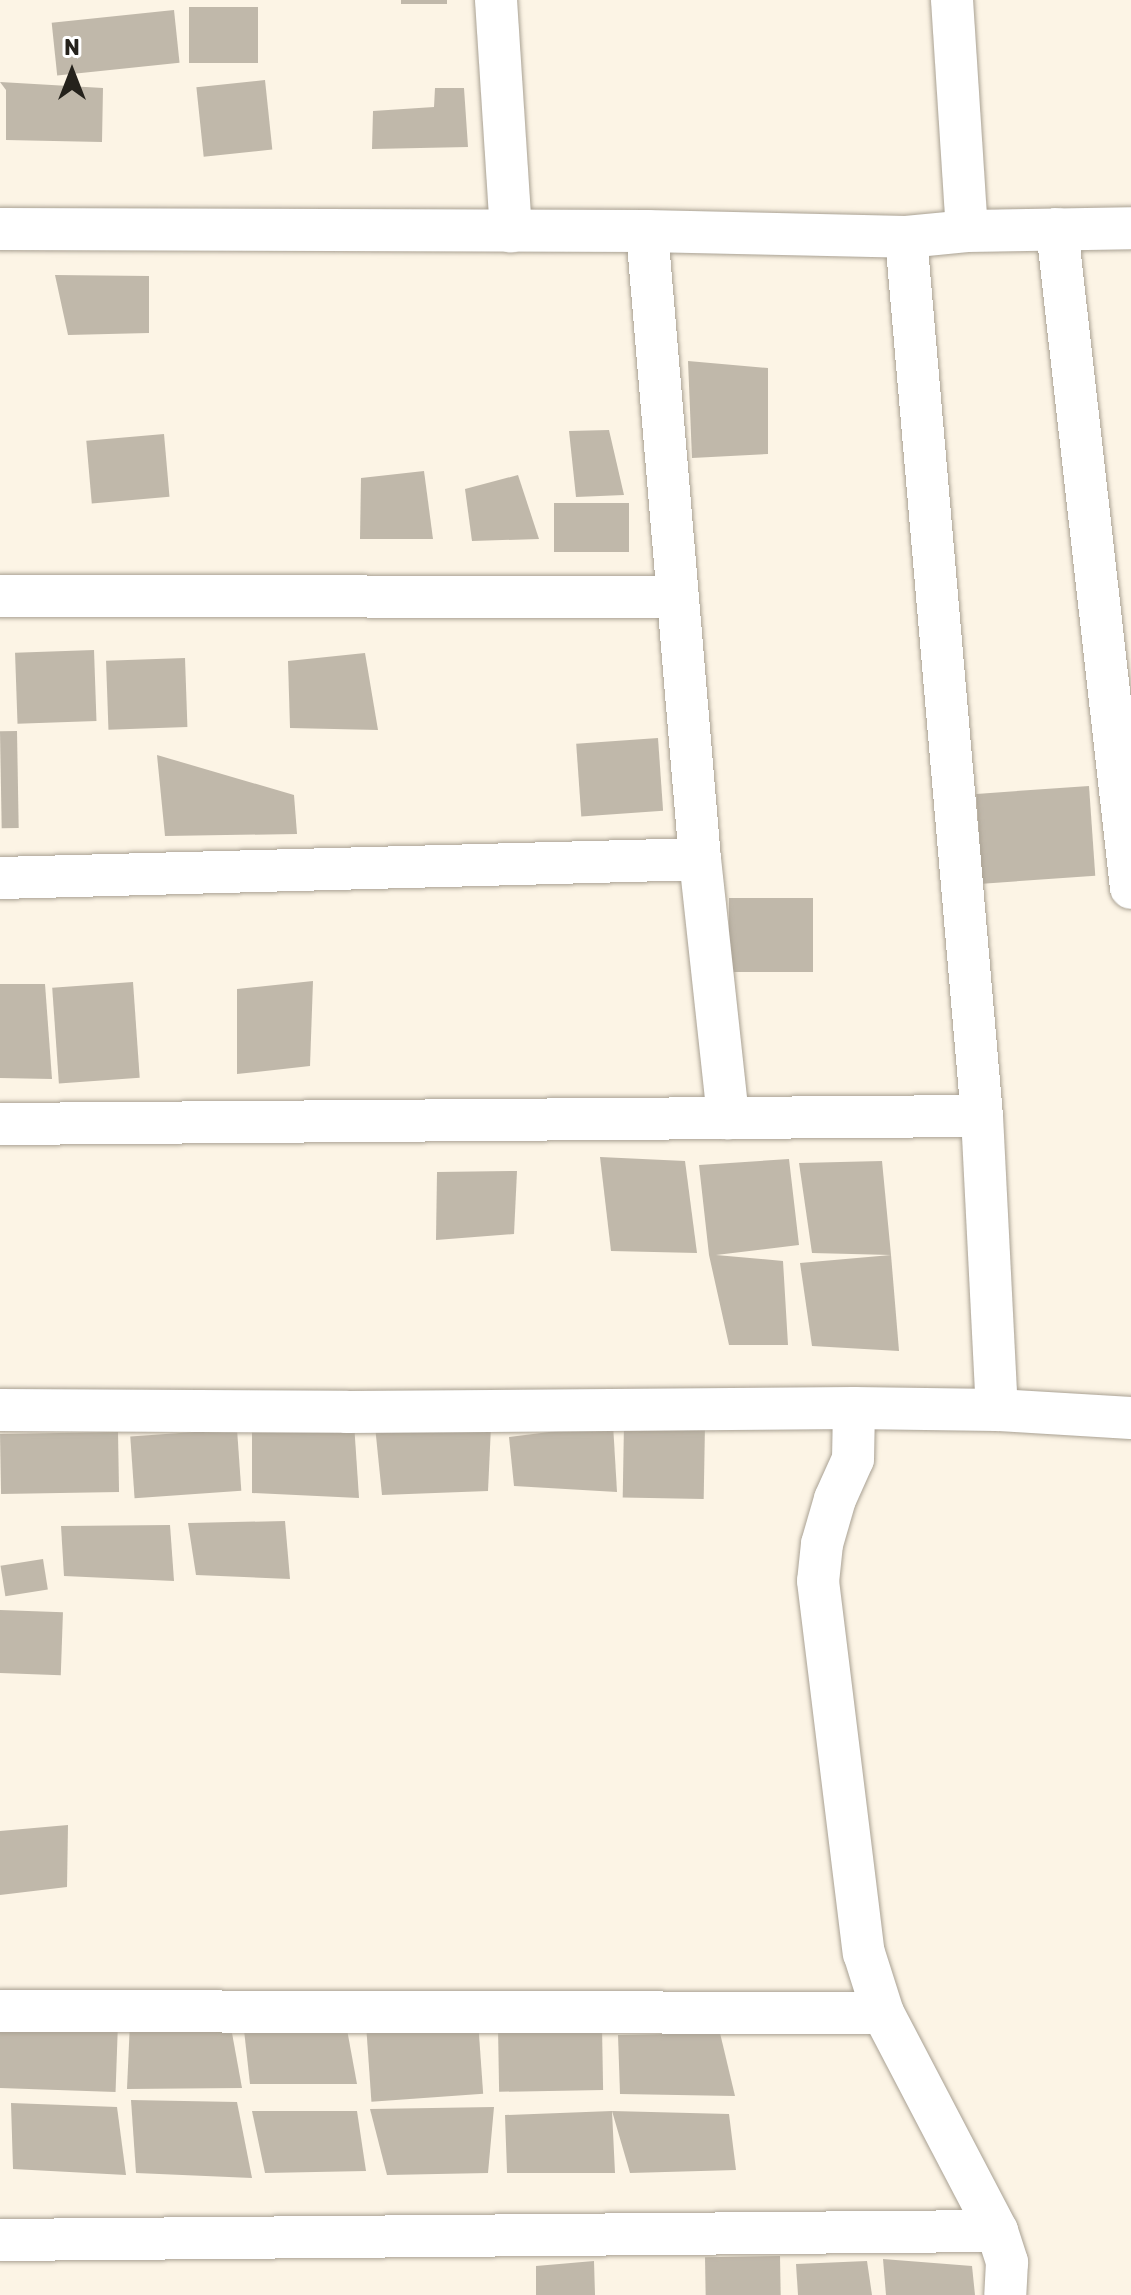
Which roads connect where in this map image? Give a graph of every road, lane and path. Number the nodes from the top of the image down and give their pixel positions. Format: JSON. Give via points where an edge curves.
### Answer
{"nodes":[{"id":1,"x":496,"y":0,"type":"edge"},
{"id":2,"x":952,"y":0,"type":"edge"},
{"id":3,"x":1131,"y":228,"type":"edge"},
{"id":4,"x":0,"y":229,"type":"edge"},
{"id":5,"x":1057,"y":229,"type":"junction"},
{"id":6,"x":647,"y":231,"type":"junction"},
{"id":7,"x":967,"y":231,"type":"junction"},
{"id":8,"x":511,"y":232,"type":"junction"},
{"id":9,"x":906,"y":237,"type":"junction"},
{"id":10,"x":0,"y":596,"type":"edge"},
{"id":11,"x":677,"y":597,"type":"junction"},
{"id":12,"x":700,"y":859,"type":"junction"},
{"id":13,"x":0,"y":878,"type":"edge"},
{"id":14,"x":1131,"y":888,"type":"edge"},
{"id":15,"x":982,"y":1116,"type":"junction"},
{"id":16,"x":728,"y":1118,"type":"junction"},
{"id":17,"x":0,"y":1124,"type":"edge"},
{"id":18,"x":854,"y":1408,"type":"junction"},
{"id":19,"x":0,"y":1410,"type":"edge"},
{"id":20,"x":997,"y":1410,"type":"junction"},
{"id":21,"x":1131,"y":1418,"type":"edge"},
{"id":22,"x":0,"y":2011,"type":"edge"},
{"id":23,"x":883,"y":2013,"type":"junction"},
{"id":24,"x":997,"y":2231,"type":"junction"},
{"id":25,"x":0,"y":2240,"type":"edge"},
{"id":26,"x":1005,"y":2295,"type":"edge"}],
"edges":[{"from":1,"to":8,"type":"street"},
{"from":2,"to":7,"type":"street"},
{"from":3,"to":5,"type":"street"},
{"from":4,"to":8,"type":"street"},
{"from":5,"to":7,"type":"street"},
{"from":5,"to":14,"type":"street"},
{"from":6,"to":8,"type":"street"},
{"from":6,"to":9,"type":"street"},
{"from":6,"to":11,"type":"street"},
{"from":7,"to":9,"type":"street"},
{"from":9,"to":15,"type":"street"},
{"from":10,"to":11,"type":"street"},
{"from":11,"to":12,"type":"street"},
{"from":12,"to":13,"type":"street"},
{"from":12,"to":16,"type":"street"},
{"from":15,"to":16,"type":"street"},
{"from":15,"to":20,"type":"street"},
{"from":16,"to":17,"type":"street"},
{"from":18,"to":19,"type":"street"},
{"from":18,"to":20,"type":"street"},
{"from":18,"to":23,"type":"street","via":[[853,1459],[826,1529],[818,1581],[864,1953]]},
{"from":20,"to":21,"type":"street"},
{"from":22,"to":23,"type":"street"},
{"from":23,"to":24,"type":"street"},
{"from":24,"to":25,"type":"street"},
{"from":24,"to":26,"type":"street","via":[[1007,2262]]}]}
